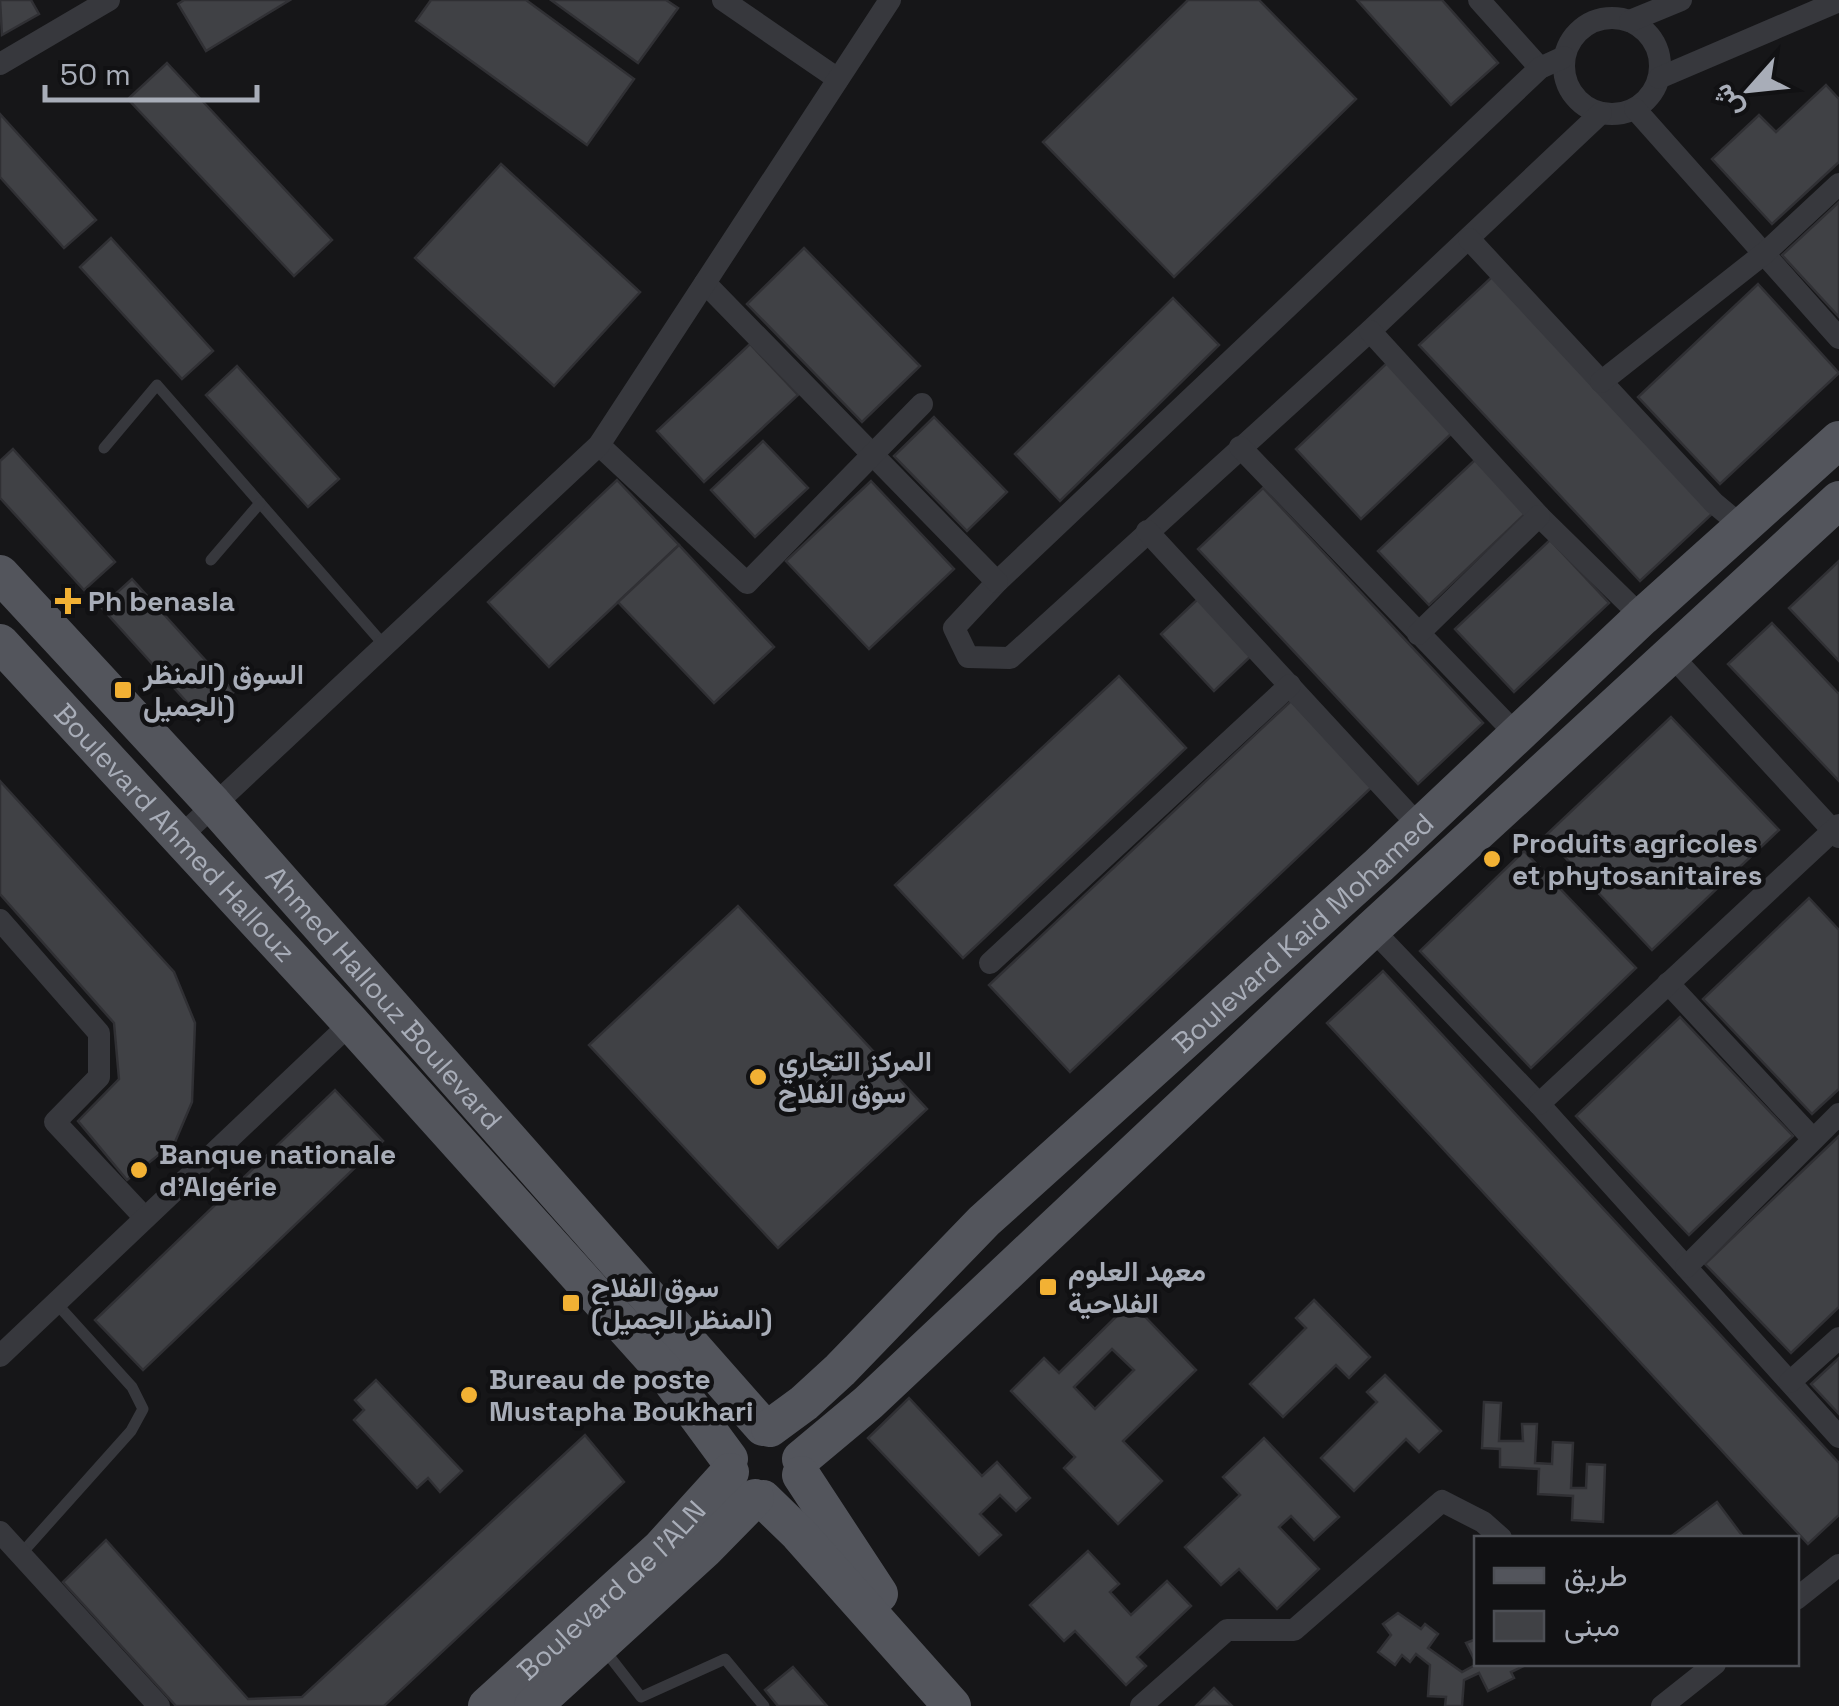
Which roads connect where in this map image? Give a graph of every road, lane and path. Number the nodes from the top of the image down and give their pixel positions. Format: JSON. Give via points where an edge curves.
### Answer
{"nodes":[{"id":1,"x":109,"y":0,"type":"edge"},
{"id":2,"x":723,"y":0,"type":"edge"},
{"id":3,"x":890,"y":0,"type":"edge"},
{"id":4,"x":1479,"y":0,"type":"edge"},
{"id":5,"x":1682,"y":0,"type":"edge"},
{"id":6,"x":1839,"y":0,"type":"edge"},
{"id":7,"x":1633,"y":10,"type":"edge"},
{"id":8,"x":1564,"y":56,"type":"junction"},
{"id":9,"x":1,"y":61,"type":"edge"},
{"id":10,"x":1540,"y":68,"type":"junction"},
{"id":11,"x":838,"y":78,"type":"junction"},
{"id":12,"x":1659,"y":78,"type":"junction"},
{"id":13,"x":1635,"y":109,"type":"junction"},
{"id":14,"x":1601,"y":113,"type":"junction"},
{"id":15,"x":1839,"y":184,"type":"edge"},
{"id":16,"x":1469,"y":238,"type":"junction"},
{"id":17,"x":1766,"y":252,"type":"junction"},
{"id":18,"x":705,"y":283,"type":"junction"},
{"id":19,"x":1370,"y":331,"type":"junction"},
{"id":20,"x":1839,"y":338,"type":"edge"},
{"id":21,"x":1601,"y":382,"type":"junction"},
{"id":22,"x":922,"y":404,"type":"dead end"},
{"id":23,"x":1839,"y":440,"type":"edge"},
{"id":24,"x":599,"y":445,"type":"junction"},
{"id":25,"x":1240,"y":447,"type":"junction"},
{"id":26,"x":104,"y":448,"type":"dead end"},
{"id":27,"x":870,"y":455,"type":"junction"},
{"id":28,"x":1839,"y":500,"type":"edge"},
{"id":29,"x":260,"y":503,"type":"junction"},
{"id":30,"x":1539,"y":516,"type":"junction"},
{"id":31,"x":1744,"y":528,"type":"junction"},
{"id":32,"x":1148,"y":532,"type":"junction"},
{"id":33,"x":210,"y":560,"type":"dead end"},
{"id":34,"x":0,"y":574,"type":"edge"},
{"id":35,"x":997,"y":582,"type":"junction"},
{"id":36,"x":1642,"y":617,"type":"junction"},
{"id":37,"x":1418,"y":634,"type":"junction"},
{"id":38,"x":0,"y":642,"type":"edge"},
{"id":39,"x":384,"y":645,"type":"junction"},
{"id":40,"x":1672,"y":655,"type":"junction"},
{"id":41,"x":1290,"y":685,"type":"junction"},
{"id":42,"x":1517,"y":735,"type":"junction"},
{"id":43,"x":214,"y":804,"type":"junction"},
{"id":44,"x":1420,"y":827,"type":"junction"},
{"id":45,"x":1837,"y":831,"type":"edge"},
{"id":46,"x":180,"y":837,"type":"junction"},
{"id":47,"x":0,"y":920,"type":"edge"},
{"id":48,"x":1372,"y":929,"type":"junction"},
{"id":49,"x":990,"y":964,"type":"dead end"},
{"id":50,"x":1668,"y":983,"type":"junction"},
{"id":51,"x":351,"y":1023,"type":"junction"},
{"id":52,"x":1539,"y":1104,"type":"junction"},
{"id":53,"x":1839,"y":1114,"type":"edge"},
{"id":54,"x":1813,"y":1139,"type":"junction"},
{"id":55,"x":146,"y":1218,"type":"junction"},
{"id":56,"x":1686,"y":1267,"type":"junction"},
{"id":57,"x":56,"y":1302,"type":"junction"},
{"id":58,"x":1839,"y":1338,"type":"edge"},
{"id":59,"x":0,"y":1356,"type":"edge"},
{"id":60,"x":1790,"y":1382,"type":"junction"},
{"id":61,"x":766,"y":1427,"type":"junction"},
{"id":62,"x":1839,"y":1436,"type":"edge"},
{"id":63,"x":801,"y":1467,"type":"junction"},
{"id":64,"x":744,"y":1482,"type":"junction"},
{"id":65,"x":0,"y":1532,"type":"edge"},
{"id":66,"x":799,"y":1534,"type":"junction"},
{"id":67,"x":1499,"y":1536,"type":"edge"},
{"id":68,"x":704,"y":1549,"type":"junction"},
{"id":69,"x":21,"y":1554,"type":"junction"},
{"id":70,"x":1839,"y":1565,"type":"edge"},
{"id":71,"x":1799,"y":1597,"type":"edge"},
{"id":72,"x":599,"y":1643,"type":"junction"},
{"id":73,"x":1713,"y":1666,"type":"edge"},
{"id":74,"x":160,"y":1706,"type":"edge"},
{"id":75,"x":487,"y":1706,"type":"edge"},
{"id":76,"x":533,"y":1706,"type":"edge"},
{"id":77,"x":764,"y":1706,"type":"edge"},
{"id":78,"x":953,"y":1706,"type":"edge"},
{"id":79,"x":1141,"y":1706,"type":"edge"},
{"id":80,"x":1662,"y":1706,"type":"edge"}],
"edges":[{"from":1,"to":9,"type":"street"},
{"from":2,"to":11,"type":"street"},
{"from":3,"to":11,"type":"street"},
{"from":4,"to":10,"type":"street"},
{"from":5,"to":7,"type":"street"},
{"from":6,"to":12,"type":"street"},
{"from":7,"to":8,"type":"street","via":[[1588,23]]},
{"from":7,"to":12,"type":"street","via":[[1651,38]]},
{"from":8,"to":10,"type":"street"},
{"from":8,"to":14,"type":"street","via":[[1568,86]]},
{"from":10,"to":35,"type":"street"},
{"from":11,"to":18,"type":"street"},
{"from":12,"to":13,"type":"street"},
{"from":13,"to":14,"type":"street"},
{"from":13,"to":17,"type":"street"},
{"from":14,"to":16,"type":"street"},
{"from":15,"to":17,"type":"street"},
{"from":16,"to":19,"type":"street"},
{"from":16,"to":21,"type":"street"},
{"from":17,"to":20,"type":"street"},
{"from":17,"to":21,"type":"street"},
{"from":18,"to":24,"type":"street"},
{"from":18,"to":27,"type":"street"},
{"from":19,"to":25,"type":"street"},
{"from":19,"to":30,"type":"street"},
{"from":21,"to":31,"type":"street"},
{"from":22,"to":27,"type":"street"},
{"from":23,"to":31,"type":"main road","name":"Boulevard Kaid Mohamed"},
{"from":24,"to":27,"type":"street","via":[[747,583]]},
{"from":24,"to":39,"type":"street"},
{"from":25,"to":32,"type":"street"},
{"from":25,"to":37,"type":"street"},
{"from":26,"to":29,"type":"lane","via":[[157,385]]},
{"from":27,"to":35,"type":"street"},
{"from":28,"to":40,"type":"main road","name":"Boulevard Kaid Mohamed"},
{"from":29,"to":33,"type":"lane"},
{"from":29,"to":39,"type":"lane"},
{"from":30,"to":36,"type":"street"},
{"from":30,"to":37,"type":"street"},
{"from":31,"to":36,"type":"main road","name":"Boulevard Kaid Mohamed"},
{"from":32,"to":35,"type":"street","via":[[1010,658],[968,657],[954,628]]},
{"from":32,"to":41,"type":"street"},
{"from":34,"to":43,"type":"main road","name":"Ahmed Hallouz Boulevard"},
{"from":36,"to":42,"type":"main road","name":"Boulevard Kaid Mohamed"},
{"from":37,"to":42,"type":"street"},
{"from":38,"to":46,"type":"main road","name":"Boulevard Ahmed Hallouz"},
{"from":39,"to":43,"type":"street"},
{"from":40,"to":45,"type":"street"},
{"from":40,"to":48,"type":"main road","name":"Boulevard Kaid Mohamed"},
{"from":41,"to":44,"type":"street"},
{"from":41,"to":49,"type":"street"},
{"from":42,"to":44,"type":"main road","name":"Boulevard Kaid Mohamed"},
{"from":43,"to":46,"type":"street"},
{"from":43,"to":61,"type":"main road","name":"Ahmed Hallouz Boulevard"},
{"from":44,"to":61,"type":"main road","name":"Boulevard Kaid Mohamed","via":[[984,1221],[840,1370]]},
{"from":45,"to":50,"type":"street"},
{"from":46,"to":51,"type":"main road","name":"Boulevard Ahmed Hallouz"},
{"from":47,"to":55,"type":"street","via":[[99,1033],[99,1077],[55,1122]]},
{"from":48,"to":52,"type":"street"},
{"from":48,"to":63,"type":"main road","name":"Boulevard Kaid Mohamed"},
{"from":50,"to":52,"type":"street"},
{"from":50,"to":54,"type":"street"},
{"from":51,"to":55,"type":"street"},
{"from":51,"to":64,"type":"main road","name":"Ahmed Hallouz Boulevard","via":[[665,1372]]},
{"from":52,"to":56,"type":"street"},
{"from":53,"to":54,"type":"street"},
{"from":54,"to":56,"type":"street"},
{"from":55,"to":57,"type":"street"},
{"from":56,"to":60,"type":"street"},
{"from":57,"to":59,"type":"street"},
{"from":57,"to":69,"type":"lane","via":[[132,1387],[143,1409]]},
{"from":58,"to":60,"type":"street"},
{"from":60,"to":62,"type":"street"},
{"from":61,"to":63,"type":"main road","via":[[794,1441]]},
{"from":61,"to":64,"type":"main road","via":[[737,1440]]},
{"from":63,"to":64,"type":"main road","via":[[782,1497]]},
{"from":63,"to":78,"type":"main road"},
{"from":64,"to":66,"type":"main road","name":"Ahmed Hallouz Boulevard"},
{"from":64,"to":68,"type":"main road","name":"Boulevard de l'ALN"},
{"from":64,"to":75,"type":"main road","name":"Boulevard de l'ALN"},
{"from":65,"to":69,"type":"street"},
{"from":66,"to":68,"type":"main road","via":[[750,1533]]},
{"from":66,"to":78,"type":"main road","name":"Ahmed Hallouz Boulevard"},
{"from":67,"to":79,"type":"street","via":[[1442,1501],[1294,1630],[1227,1630]]},
{"from":68,"to":72,"type":"main road","name":"Boulevard de l'ALN"},
{"from":69,"to":74,"type":"street"},
{"from":70,"to":71,"type":"street"},
{"from":72,"to":76,"type":"main road","name":"Boulevard de l'ALN"},
{"from":72,"to":77,"type":"lane","via":[[642,1697],[726,1659]]},
{"from":73,"to":80,"type":"street"}]}
